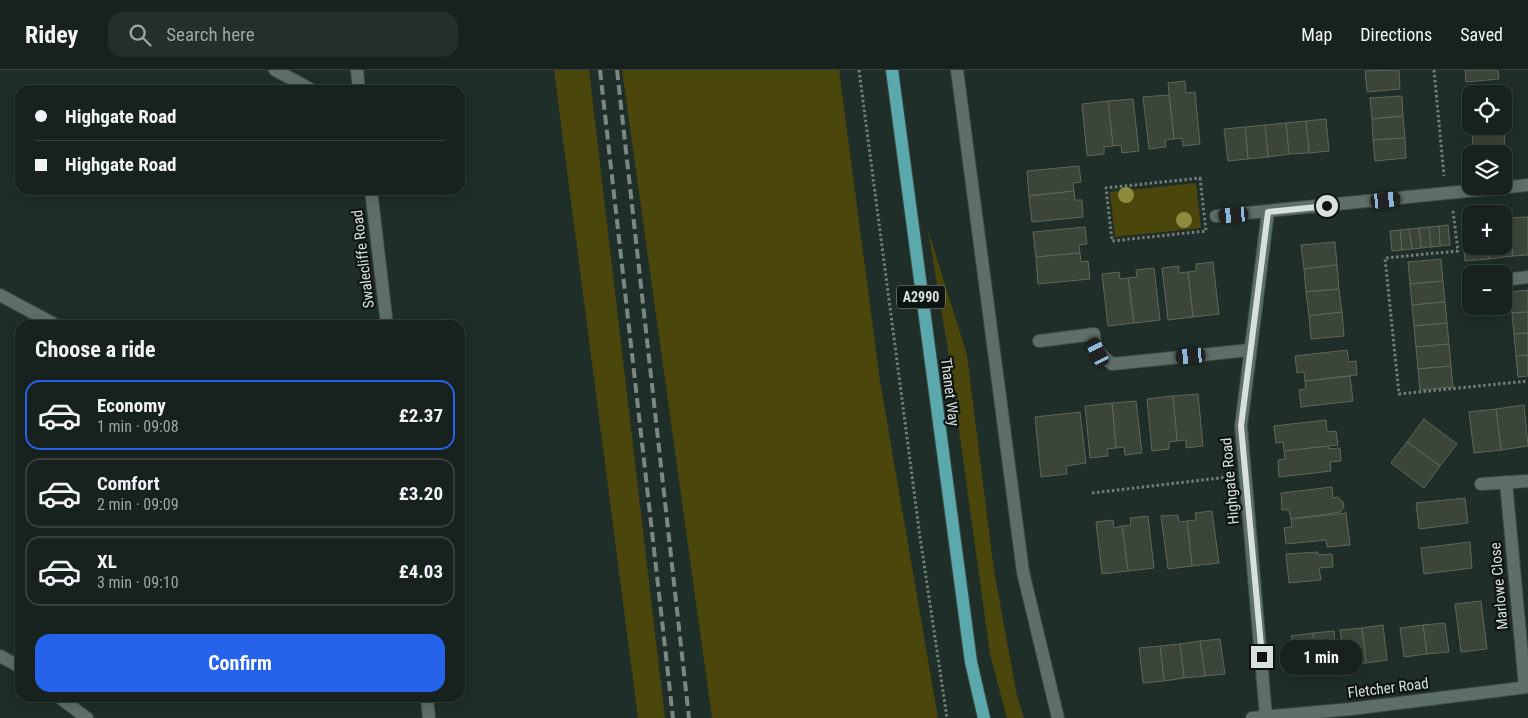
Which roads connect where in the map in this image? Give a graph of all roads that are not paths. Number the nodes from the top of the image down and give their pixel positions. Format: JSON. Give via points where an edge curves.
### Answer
{"nodes":[{"id":1,"x":275,"y":70,"type":"edge"},
{"id":2,"x":357,"y":70,"type":"edge"},
{"id":3,"x":892,"y":70,"type":"edge"},
{"id":4,"x":957,"y":70,"type":"edge"},
{"id":5,"x":303,"y":85,"type":"edge"},
{"id":6,"x":358,"y":85,"type":"edge"},
{"id":7,"x":1528,"y":185,"type":"edge"},
{"id":8,"x":372,"y":195,"type":"edge"},
{"id":9,"x":1268,"y":212,"type":"junction"},
{"id":10,"x":1216,"y":216,"type":"dead end"},
{"id":11,"x":1528,"y":277,"type":"edge"},
{"id":12,"x":1512,"y":279,"type":"edge"},
{"id":13,"x":0,"y":295,"type":"edge"},
{"id":14,"x":47,"y":320,"type":"edge"},
{"id":15,"x":386,"y":320,"type":"edge"},
{"id":16,"x":1039,"y":341,"type":"dead end"},
{"id":17,"x":1250,"y":350,"type":"junction"},
{"id":18,"x":1528,"y":481,"type":"edge"},
{"id":19,"x":1506,"y":482,"type":"junction"},
{"id":20,"x":1481,"y":484,"type":"dead end"},
{"id":21,"x":0,"y":656,"type":"edge"},
{"id":22,"x":15,"y":664,"type":"edge"},
{"id":23,"x":1527,"y":687,"type":"edge"},
{"id":24,"x":65,"y":702,"type":"edge"},
{"id":25,"x":427,"y":702,"type":"edge"},
{"id":26,"x":1352,"y":713,"type":"edge"},
{"id":27,"x":1266,"y":717,"type":"junction"},
{"id":28,"x":87,"y":718,"type":"edge"},
{"id":29,"x":429,"y":718,"type":"edge"},
{"id":30,"x":984,"y":718,"type":"edge"},
{"id":31,"x":1058,"y":718,"type":"edge"},
{"id":32,"x":1252,"y":718,"type":"edge"}],
"edges":[{"from":1,"to":5,"type":"street"},
{"from":2,"to":6,"type":"street"},
{"from":3,"to":30,"type":"main road","name":"Thanet Way","number":"A2990","via":[[966,632]]},
{"from":4,"to":31,"type":"street","via":[[1023,572]]},
{"from":7,"to":9,"type":"street"},
{"from":8,"to":15,"type":"street","name":"Swalecliffe Road"},
{"from":9,"to":10,"type":"street"},
{"from":9,"to":17,"type":"street","name":"Highgate Road"},
{"from":11,"to":12,"type":"street"},
{"from":13,"to":14,"type":"street"},
{"from":16,"to":17,"type":"street","via":[[1094,334],[1098,352],[1112,364]]},
{"from":17,"to":27,"type":"street","name":"Highgate Road","via":[[1241,426]]},
{"from":18,"to":19,"type":"street"},
{"from":19,"to":20,"type":"street"},
{"from":19,"to":23,"type":"street","name":"Marlowe Close"},
{"from":21,"to":22,"type":"street"},
{"from":23,"to":26,"type":"street","name":"Fletcher Road"},
{"from":24,"to":28,"type":"street"},
{"from":25,"to":29,"type":"street"},
{"from":26,"to":27,"type":"street","name":"Fletcher Road"},
{"from":27,"to":32,"type":"street","name":"Fletcher Road"}]}
